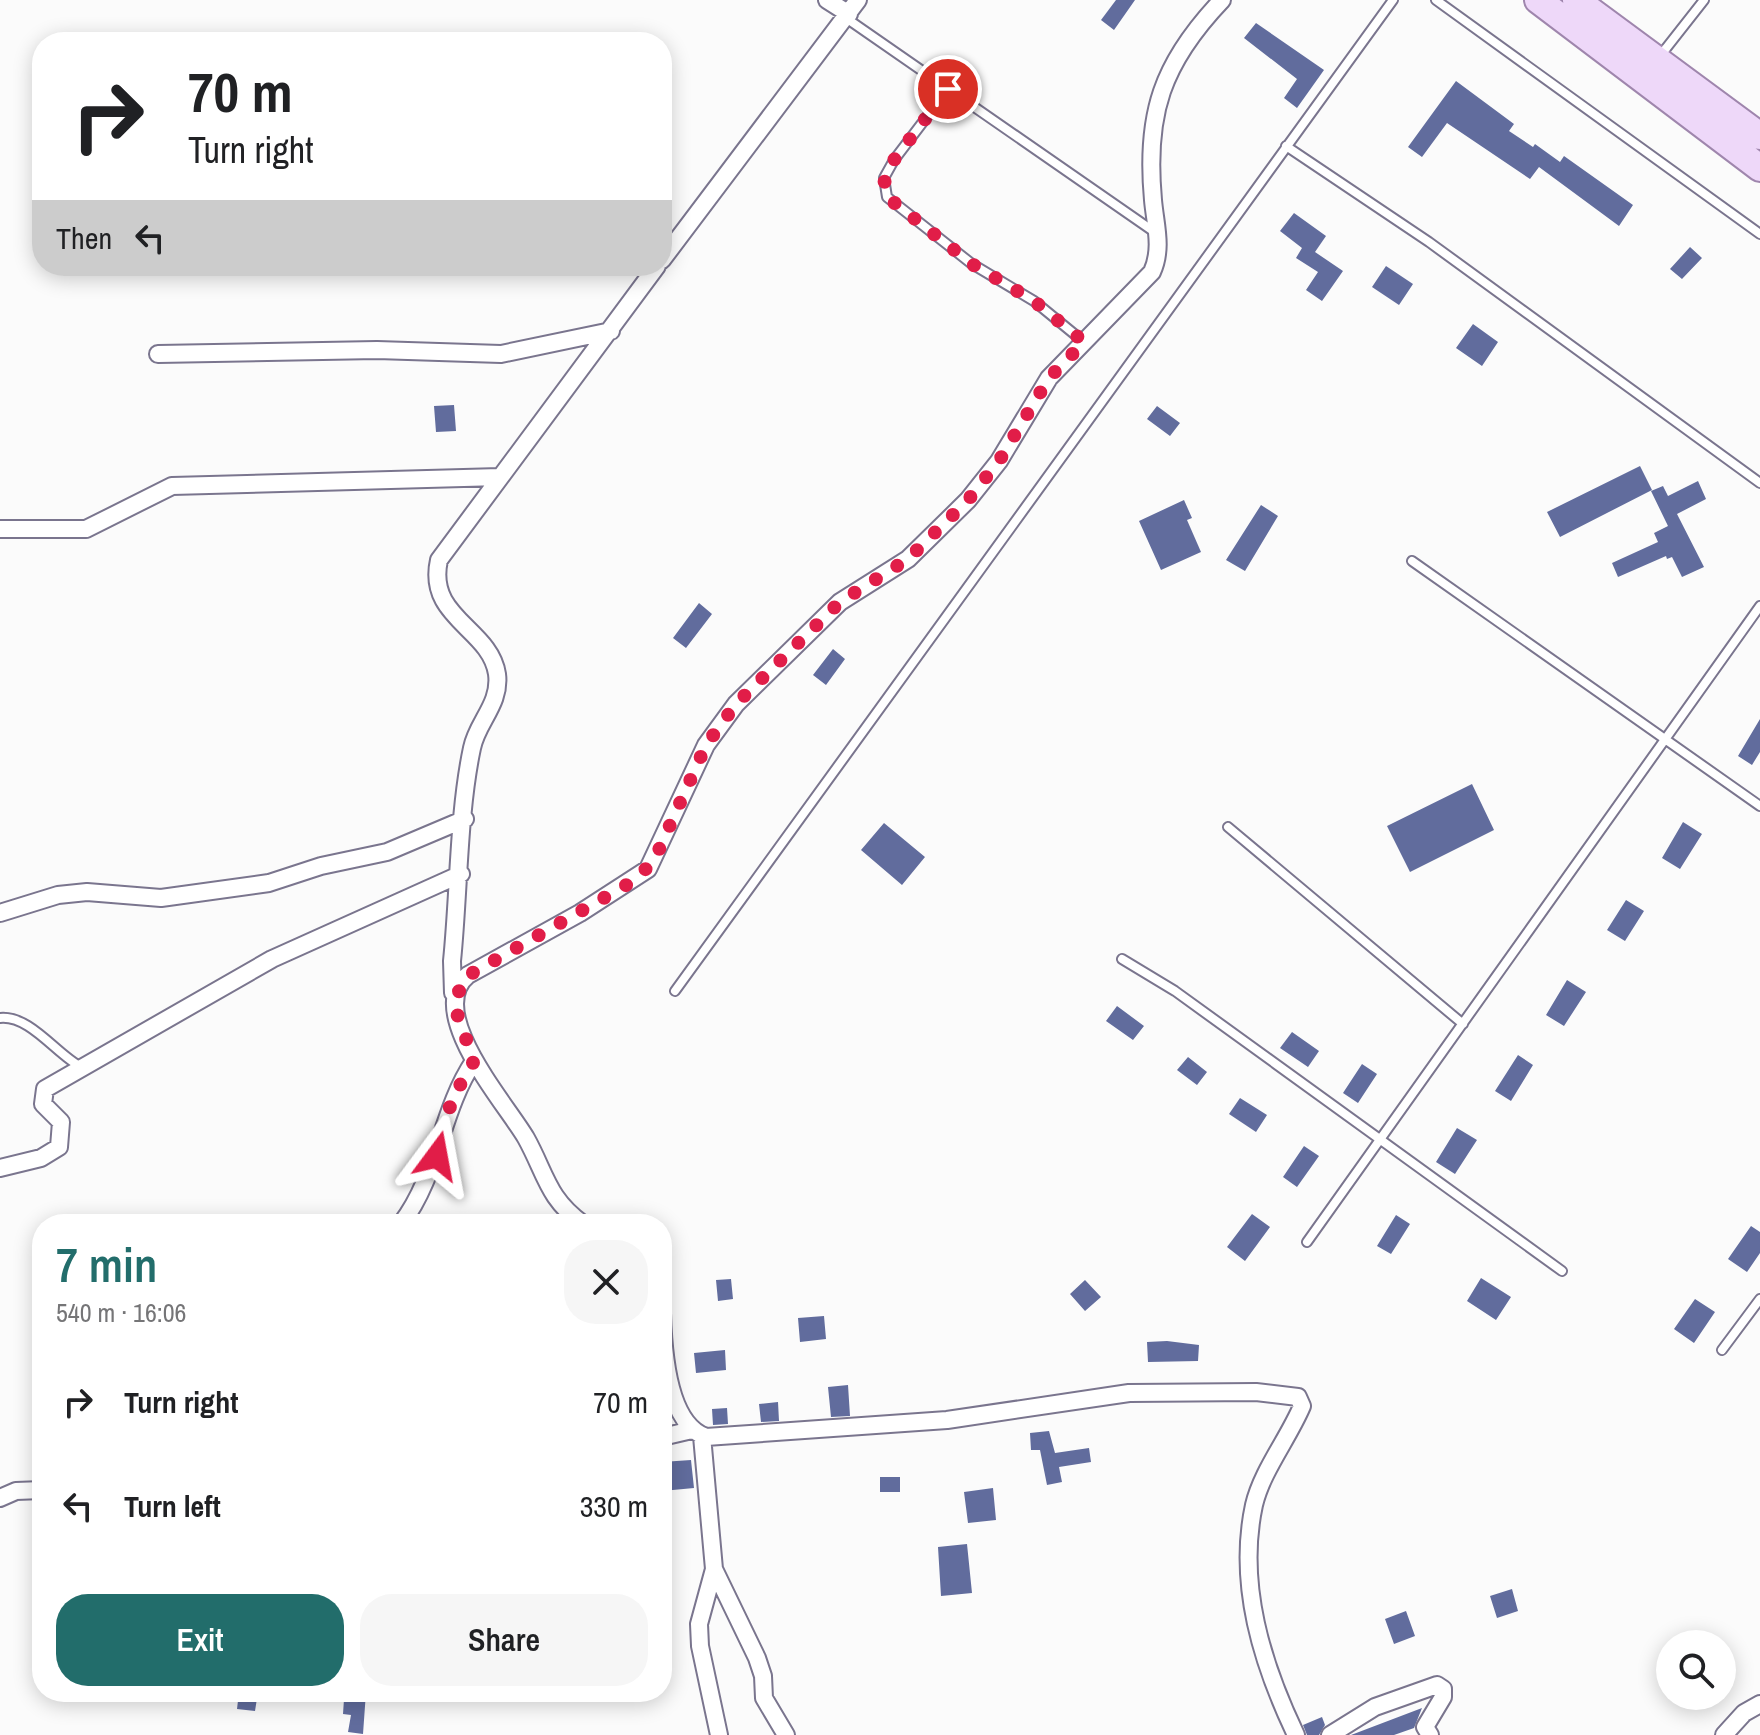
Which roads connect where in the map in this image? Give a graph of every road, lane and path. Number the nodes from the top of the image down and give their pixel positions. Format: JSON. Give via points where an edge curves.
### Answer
{"nodes":[{"id":1,"x":827,"y":0,"type":"edge"},
{"id":2,"x":1222,"y":0,"type":"edge"},
{"id":3,"x":1393,"y":0,"type":"edge"},
{"id":4,"x":1436,"y":0,"type":"edge"},
{"id":5,"x":1538,"y":0,"type":"edge"},
{"id":6,"x":1576,"y":0,"type":"edge"},
{"id":7,"x":1704,"y":0,"type":"edge"},
{"id":8,"x":851,"y":11,"type":"edge"},
{"id":9,"x":1656,"y":62,"type":"junction"},
{"id":10,"x":948,"y":89,"type":"junction"},
{"id":11,"x":1760,"y":136,"type":"edge"},
{"id":12,"x":1286,"y":146,"type":"junction"},
{"id":13,"x":1760,"y":168,"type":"edge"},
{"id":14,"x":1157,"y":233,"type":"junction"},
{"id":15,"x":1760,"y":234,"type":"edge"},
{"id":16,"x":672,"y":247,"type":"edge"},
{"id":17,"x":650,"y":276,"type":"edge"},
{"id":18,"x":611,"y":331,"type":"junction"},
{"id":19,"x":1084,"y":342,"type":"junction"},
{"id":20,"x":158,"y":354,"type":"dead end"},
{"id":21,"x":500,"y":477,"type":"junction"},
{"id":22,"x":1760,"y":483,"type":"edge"},
{"id":23,"x":0,"y":529,"type":"edge"},
{"id":24,"x":1412,"y":561,"type":"dead end"},
{"id":25,"x":1760,"y":606,"type":"edge"},
{"id":26,"x":1667,"y":741,"type":"junction"},
{"id":27,"x":1760,"y":806,"type":"edge"},
{"id":28,"x":465,"y":819,"type":"junction"},
{"id":29,"x":1228,"y":827,"type":"dead end"},
{"id":30,"x":461,"y":874,"type":"junction"},
{"id":31,"x":0,"y":913,"type":"edge"},
{"id":32,"x":1122,"y":959,"type":"dead end"},
{"id":33,"x":675,"y":991,"type":"dead end"},
{"id":34,"x":455,"y":1008,"type":"junction"},
{"id":35,"x":0,"y":1018,"type":"edge"},
{"id":36,"x":1463,"y":1024,"type":"junction"},
{"id":37,"x":474,"y":1061,"type":"junction"},
{"id":38,"x":82,"y":1068,"type":"junction"},
{"id":39,"x":1380,"y":1141,"type":"junction"},
{"id":40,"x":0,"y":1168,"type":"edge"},
{"id":41,"x":408,"y":1214,"type":"edge"},
{"id":42,"x":570,"y":1214,"type":"edge"},
{"id":43,"x":1307,"y":1242,"type":"dead end"},
{"id":44,"x":1562,"y":1271,"type":"dead end"},
{"id":45,"x":1760,"y":1299,"type":"edge"},
{"id":46,"x":1722,"y":1350,"type":"dead end"},
{"id":47,"x":672,"y":1390,"type":"edge"},
{"id":48,"x":697,"y":1433,"type":"junction"},
{"id":49,"x":672,"y":1436,"type":"edge"},
{"id":50,"x":32,"y":1490,"type":"edge"},
{"id":51,"x":0,"y":1498,"type":"edge"},
{"id":52,"x":714,"y":1569,"type":"junction"},
{"id":53,"x":1760,"y":1704,"type":"edge"},
{"id":54,"x":719,"y":1735,"type":"edge"},
{"id":55,"x":786,"y":1735,"type":"edge"},
{"id":56,"x":1296,"y":1735,"type":"edge"},
{"id":57,"x":1330,"y":1735,"type":"edge"},
{"id":58,"x":1430,"y":1735,"type":"edge"},
{"id":59,"x":1724,"y":1735,"type":"edge"}],
"edges":[{"from":1,"to":8,"type":"street"},
{"from":2,"to":14,"type":"street","via":[[1175,58],[1155,108],[1149,149]]},
{"from":3,"to":12,"type":"lane"},
{"from":4,"to":15,"type":"lane"},
{"from":5,"to":13,"type":"main road"},
{"from":6,"to":9,"type":"main road"},
{"from":7,"to":9,"type":"lane"},
{"from":8,"to":10,"type":"lane"},
{"from":8,"to":16,"type":"street"},
{"from":9,"to":11,"type":"main road"},
{"from":10,"to":14,"type":"lane"},
{"from":10,"to":19,"type":"lane","via":[[894,160],[884,178],[887,197]]},
{"from":12,"to":22,"type":"lane","via":[[1429,242]]},
{"from":12,"to":33,"type":"lane"},
{"from":14,"to":19,"type":"street","via":[[1159,249],[1152,272]]},
{"from":17,"to":18,"type":"street"},
{"from":18,"to":20,"type":"street","via":[[501,354]]},
{"from":18,"to":21,"type":"street"},
{"from":19,"to":34,"type":"street","via":[[1049,378],[999,461],[968,500],[908,559],[840,602],[736,704],[706,745],[648,869],[468,975],[460,983]]},
{"from":21,"to":23,"type":"street","via":[[172,486],[86,529]]},
{"from":21,"to":28,"type":"street","via":[[439,560],[436,575],[449,611],[497,672],[496,694],[472,746]]},
{"from":24,"to":26,"type":"lane"},
{"from":25,"to":26,"type":"lane"},
{"from":26,"to":27,"type":"lane"},
{"from":26,"to":36,"type":"lane"},
{"from":28,"to":30,"type":"street"},
{"from":28,"to":31,"type":"street","via":[[387,852],[269,883],[186,897],[58,895]]},
{"from":29,"to":36,"type":"lane"},
{"from":30,"to":34,"type":"street","via":[[452,961]]},
{"from":30,"to":38,"type":"street","via":[[272,959]]},
{"from":32,"to":39,"type":"lane","via":[[1175,991]]},
{"from":34,"to":37,"type":"street"},
{"from":35,"to":38,"type":"lane","via":[[26,1025]]},
{"from":36,"to":39,"type":"lane"},
{"from":37,"to":41,"type":"street","via":[[452,1099],[426,1186]]},
{"from":37,"to":42,"type":"street","via":[[525,1137],[559,1205]]},
{"from":38,"to":40,"type":"street","via":[[42,1093],[43,1104],[61,1122],[59,1147],[41,1158]]},
{"from":39,"to":43,"type":"lane"},
{"from":39,"to":44,"type":"lane"},
{"from":45,"to":46,"type":"lane"},
{"from":47,"to":48,"type":"street"},
{"from":48,"to":49,"type":"street"},
{"from":48,"to":52,"type":"street"},
{"from":48,"to":56,"type":"street","via":[[947,1420],[1129,1393],[1229,1391],[1298,1397],[1302,1406],[1254,1506],[1248,1565],[1264,1659]]},
{"from":50,"to":51,"type":"street"},
{"from":52,"to":54,"type":"street","via":[[699,1624]]},
{"from":52,"to":55,"type":"street","via":[[757,1658],[764,1698]]},
{"from":53,"to":59,"type":"street"},
{"from":57,"to":58,"type":"street","via":[[1375,1707],[1437,1685],[1443,1697],[1424,1728]]}]}
